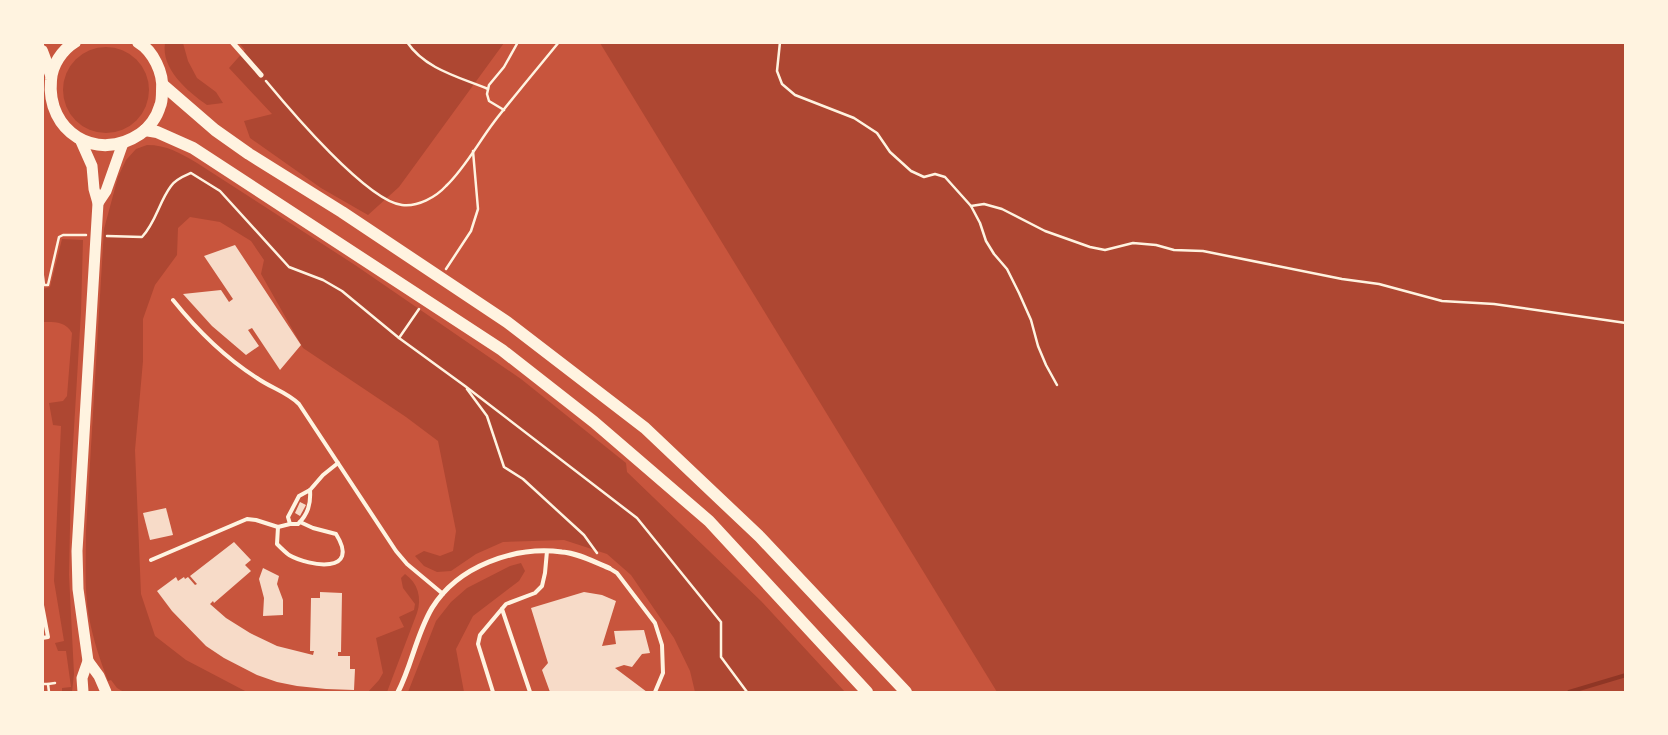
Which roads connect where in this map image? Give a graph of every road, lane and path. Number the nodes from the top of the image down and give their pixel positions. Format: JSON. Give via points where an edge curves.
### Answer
{"nodes":[{"id":1,"x":75,"y":42,"type":"edge"},
{"id":2,"x":232,"y":42,"type":"edge"},
{"id":3,"x":407,"y":42,"type":"edge"},
{"id":4,"x":518,"y":42,"type":"edge"},
{"id":5,"x":559,"y":42,"type":"edge"},
{"id":6,"x":780,"y":42,"type":"edge"},
{"id":7,"x":141,"y":43,"type":"edge"},
{"id":8,"x":42,"y":51,"type":"edge"},
{"id":9,"x":52,"y":75,"type":"junction"},
{"id":10,"x":261,"y":75,"type":"joint"},
{"id":11,"x":163,"y":85,"type":"junction"},
{"id":12,"x":488,"y":89,"type":"junction"},
{"id":13,"x":504,"y":110,"type":"junction"},
{"id":14,"x":145,"y":130,"type":"junction"},
{"id":15,"x":80,"y":139,"type":"junction"},
{"id":16,"x":123,"y":143,"type":"junction"},
{"id":17,"x":473,"y":151,"type":"junction"},
{"id":18,"x":98,"y":203,"type":"junction"},
{"id":19,"x":971,"y":206,"type":"junction"},
{"id":20,"x":471,"y":231,"type":"dead end"},
{"id":21,"x":63,"y":235,"type":"dead end"},
{"id":22,"x":142,"y":237,"type":"dead end"},
{"id":23,"x":42,"y":269,"type":"edge"},
{"id":24,"x":173,"y":300,"type":"dead end"},
{"id":25,"x":1626,"y":323,"type":"edge"},
{"id":26,"x":1057,"y":385,"type":"dead end"},
{"id":27,"x":465,"y":386,"type":"junction"},
{"id":28,"x":338,"y":463,"type":"junction"},
{"id":29,"x":310,"y":490,"type":"junction"},
{"id":30,"x":300,"y":522,"type":"junction"},
{"id":31,"x":290,"y":524,"type":"junction"},
{"id":32,"x":278,"y":527,"type":"junction"},
{"id":33,"x":547,"y":551,"type":"junction"},
{"id":34,"x":151,"y":560,"type":"dead end"},
{"id":35,"x":608,"y":568,"type":"junction"},
{"id":36,"x":443,"y":594,"type":"junction"},
{"id":37,"x":42,"y":605,"type":"edge"},
{"id":38,"x":502,"y":609,"type":"junction"},
{"id":39,"x":42,"y":638,"type":"edge"},
{"id":40,"x":88,"y":661,"type":"junction"},
{"id":41,"x":55,"y":683,"type":"dead end"},
{"id":42,"x":49,"y":692,"type":"edge"},
{"id":43,"x":83,"y":692,"type":"edge"},
{"id":44,"x":106,"y":692,"type":"edge"},
{"id":45,"x":398,"y":692,"type":"edge"},
{"id":46,"x":493,"y":692,"type":"edge"},
{"id":47,"x":530,"y":692,"type":"edge"},
{"id":48,"x":655,"y":692,"type":"edge"},
{"id":49,"x":747,"y":692,"type":"edge"},
{"id":50,"x":867,"y":692,"type":"edge"},
{"id":51,"x":906,"y":692,"type":"edge"}],
"edges":[{"from":1,"to":9,"type":"highway","via":[[58,58]]},
{"from":2,"to":10,"type":"street"},
{"from":3,"to":12,"type":"path","via":[[414,53],[431,66]]},
{"from":4,"to":12,"type":"path"},
{"from":5,"to":13,"type":"path"},
{"from":6,"to":19,"type":"path","via":[[777,71],[782,84],[794,95],[854,118],[877,133],[890,152],[911,171],[924,177],[935,174],[946,177]]},
{"from":7,"to":11,"type":"highway","via":[[151,54]]},
{"from":8,"to":9,"type":"highway"},
{"from":9,"to":15,"type":"highway","via":[[50,91],[54,109],[64,126]]},
{"from":10,"to":17,"type":"path","via":[[298,120],[360,181],[386,201],[403,205],[432,198],[446,186]]},
{"from":11,"to":14,"type":"highway","via":[[160,106]]},
{"from":11,"to":51,"type":"highway","via":[[215,130],[507,322],[645,428],[760,537]]},
{"from":12,"to":13,"type":"path","via":[[489,101]]},
{"from":13,"to":17,"type":"path"},
{"from":14,"to":16,"type":"highway"},
{"from":14,"to":50,"type":"highway","via":[[193,148],[502,350],[594,422],[709,521]]},
{"from":15,"to":16,"type":"highway","via":[[100,145]]},
{"from":15,"to":18,"type":"main road","via":[[92,166]]},
{"from":16,"to":18,"type":"main road","via":[[106,191]]},
{"from":17,"to":20,"type":"path","via":[[478,209]]},
{"from":18,"to":40,"type":"main road","via":[[77,551],[78,589]]},
{"from":19,"to":25,"type":"path","via":[[984,204],[1002,209],[1044,231],[1105,250],[1133,243],[1203,251],[1379,284],[1442,301],[1494,304]]},
{"from":19,"to":26,"type":"path","via":[[986,241],[1007,269],[1019,293],[1038,346]]},
{"from":21,"to":23,"type":"path","via":[[59,236],[48,284],[44,285]]},
{"from":22,"to":27,"type":"path","via":[[172,186],[191,173],[220,191],[289,267],[342,291]]},
{"from":24,"to":28,"type":"lane","via":[[230,359],[292,397]]},
{"from":27,"to":35,"type":"path","via":[[487,416],[504,467],[523,479],[584,535]]},
{"from":27,"to":49,"type":"path","via":[[637,518],[722,622],[721,657]]},
{"from":28,"to":29,"type":"lane"},
{"from":28,"to":36,"type":"lane","via":[[396,551]]},
{"from":29,"to":30,"type":"lane","via":[[310,506]]},
{"from":29,"to":31,"type":"lane","via":[[298,496],[288,517]]},
{"from":30,"to":31,"type":"lane"},
{"from":30,"to":32,"type":"lane","via":[[336,534],[342,543],[341,560],[336,564],[323,565],[289,555],[277,544]]},
{"from":31,"to":32,"type":"lane"},
{"from":32,"to":34,"type":"lane","via":[[247,520]]},
{"from":33,"to":35,"type":"street","via":[[564,552]]},
{"from":33,"to":36,"type":"street","via":[[514,553],[493,560],[460,578]]},
{"from":33,"to":38,"type":"lane","via":[[542,586],[535,594],[506,604]]},
{"from":35,"to":48,"type":"lane","via":[[617,573],[655,623],[662,645],[663,673]]},
{"from":36,"to":45,"type":"street","via":[[417,638],[407,675]]},
{"from":37,"to":39,"type":"lane","via":[[48,637]]},
{"from":38,"to":46,"type":"lane","via":[[480,635],[478,644]]},
{"from":38,"to":47,"type":"lane"},
{"from":40,"to":43,"type":"main road","via":[[82,678]]},
{"from":40,"to":44,"type":"main road"},
{"from":41,"to":42,"type":"path","via":[[46,684]]}]}
